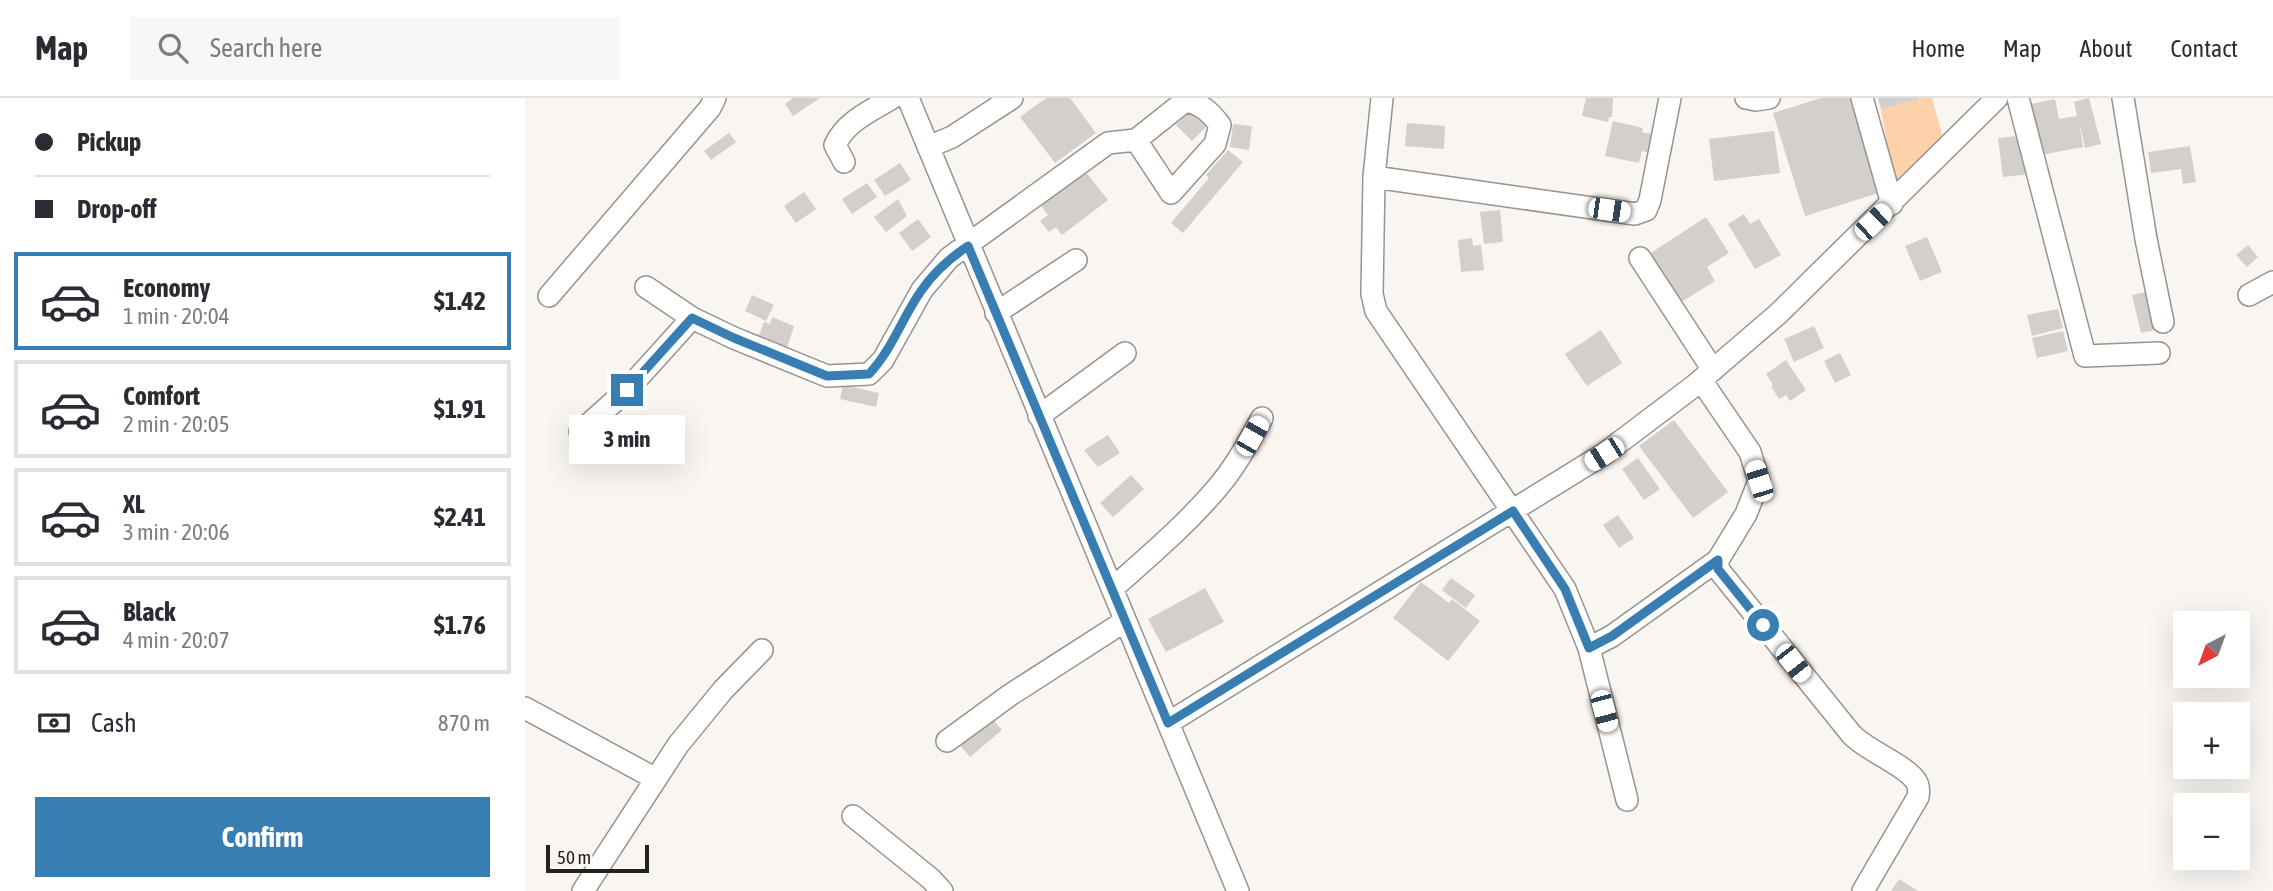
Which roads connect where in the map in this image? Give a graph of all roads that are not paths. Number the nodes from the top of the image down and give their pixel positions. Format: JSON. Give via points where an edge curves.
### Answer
{"nodes":[{"id":1,"x":715,"y":98,"type":"edge"},
{"id":2,"x":893,"y":98,"type":"edge"},
{"id":3,"x":908,"y":98,"type":"edge"},
{"id":4,"x":1012,"y":98,"type":"edge"},
{"id":5,"x":1382,"y":98,"type":"edge"},
{"id":6,"x":1670,"y":98,"type":"edge"},
{"id":7,"x":1746,"y":98,"type":"edge"},
{"id":8,"x":1769,"y":98,"type":"edge"},
{"id":9,"x":1863,"y":98,"type":"edge"},
{"id":10,"x":1997,"y":98,"type":"edge"},
{"id":11,"x":2018,"y":98,"type":"edge"},
{"id":12,"x":2123,"y":98,"type":"edge"},
{"id":13,"x":1136,"y":140,"type":"dead end"},
{"id":14,"x":928,"y":147,"type":"junction"},
{"id":15,"x":844,"y":162,"type":"dead end"},
{"id":16,"x":1374,"y":177,"type":"junction"},
{"id":17,"x":1892,"y":204,"type":"junction"},
{"id":18,"x":968,"y":246,"type":"junction"},
{"id":19,"x":1640,"y":258,"type":"dead end"},
{"id":20,"x":1076,"y":260,"type":"dead end"},
{"id":21,"x":2273,"y":282,"type":"edge"},
{"id":22,"x":646,"y":287,"type":"dead end"},
{"id":23,"x":2249,"y":295,"type":"dead end"},
{"id":24,"x":548,"y":296,"type":"dead end"},
{"id":25,"x":996,"y":313,"type":"junction"},
{"id":26,"x":692,"y":318,"type":"junction"},
{"id":27,"x":2163,"y":322,"type":"dead end"},
{"id":28,"x":1125,"y":353,"type":"dead end"},
{"id":29,"x":2159,"y":353,"type":"dead end"},
{"id":30,"x":1707,"y":375,"type":"junction"},
{"id":31,"x":1039,"y":416,"type":"junction"},
{"id":32,"x":1262,"y":418,"type":"dead end"},
{"id":33,"x":580,"y":432,"type":"dead end"},
{"id":34,"x":1513,"y":511,"type":"junction"},
{"id":35,"x":1718,"y":560,"type":"junction"},
{"id":36,"x":1112,"y":589,"type":"junction"},
{"id":37,"x":1125,"y":621,"type":"junction"},
{"id":38,"x":1589,"y":648,"type":"junction"},
{"id":39,"x":762,"y":650,"type":"dead end"},
{"id":40,"x":525,"y":708,"type":"edge"},
{"id":41,"x":1168,"y":723,"type":"junction"},
{"id":42,"x":947,"y":741,"type":"dead end"},
{"id":43,"x":656,"y":779,"type":"junction"},
{"id":44,"x":1626,"y":800,"type":"dead end"},
{"id":45,"x":853,"y":816,"type":"dead end"},
{"id":46,"x":583,"y":891,"type":"edge"},
{"id":47,"x":942,"y":891,"type":"edge"},
{"id":48,"x":1238,"y":891,"type":"edge"},
{"id":49,"x":1863,"y":891,"type":"edge"}],
"edges":[{"from":1,"to":24,"type":"street"},
{"from":2,"to":15,"type":"street","via":[[848,125],[835,145]]},
{"from":3,"to":14,"type":"street"},
{"from":4,"to":14,"type":"street"},
{"from":5,"to":16,"type":"street"},
{"from":6,"to":16,"type":"street","via":[[1650,200],[1646,210],[1635,214]]},
{"from":7,"to":8,"type":"street"},
{"from":9,"to":17,"type":"street"},
{"from":10,"to":17,"type":"street"},
{"from":11,"to":29,"type":"street","via":[[2085,356]]},
{"from":12,"to":27,"type":"street"},
{"from":13,"to":18,"type":"street","via":[[1108,143]]},
{"from":14,"to":18,"type":"street"},
{"from":16,"to":34,"type":"street","via":[[1372,293],[1376,311]]},
{"from":17,"to":30,"type":"street","via":[[1779,314]]},
{"from":18,"to":25,"type":"street"},
{"from":18,"to":26,"type":"street","via":[[949,258],[922,290],[883,360],[869,374],[827,376]]},
{"from":19,"to":30,"type":"street"},
{"from":20,"to":25,"type":"street"},
{"from":21,"to":23,"type":"street"},
{"from":22,"to":26,"type":"street"},
{"from":25,"to":31,"type":"street"},
{"from":26,"to":33,"type":"street","via":[[627,390]]},
{"from":28,"to":31,"type":"street"},
{"from":30,"to":34,"type":"street","via":[[1604,454]]},
{"from":30,"to":35,"type":"street","via":[[1750,452],[1759,481],[1746,514]]},
{"from":31,"to":36,"type":"street"},
{"from":32,"to":36,"type":"street","via":[[1205,502]]},
{"from":34,"to":38,"type":"street","via":[[1565,589]]},
{"from":34,"to":41,"type":"street"},
{"from":35,"to":38,"type":"street"},
{"from":35,"to":49,"type":"street","via":[[1718,569],[1852,735],[1916,780],[1918,797]]},
{"from":36,"to":37,"type":"street"},
{"from":37,"to":41,"type":"street"},
{"from":37,"to":42,"type":"street"},
{"from":38,"to":44,"type":"street"},
{"from":39,"to":43,"type":"street","via":[[723,690]]},
{"from":40,"to":43,"type":"street"},
{"from":41,"to":48,"type":"street"},
{"from":43,"to":46,"type":"street"},
{"from":45,"to":47,"type":"street"}]}
